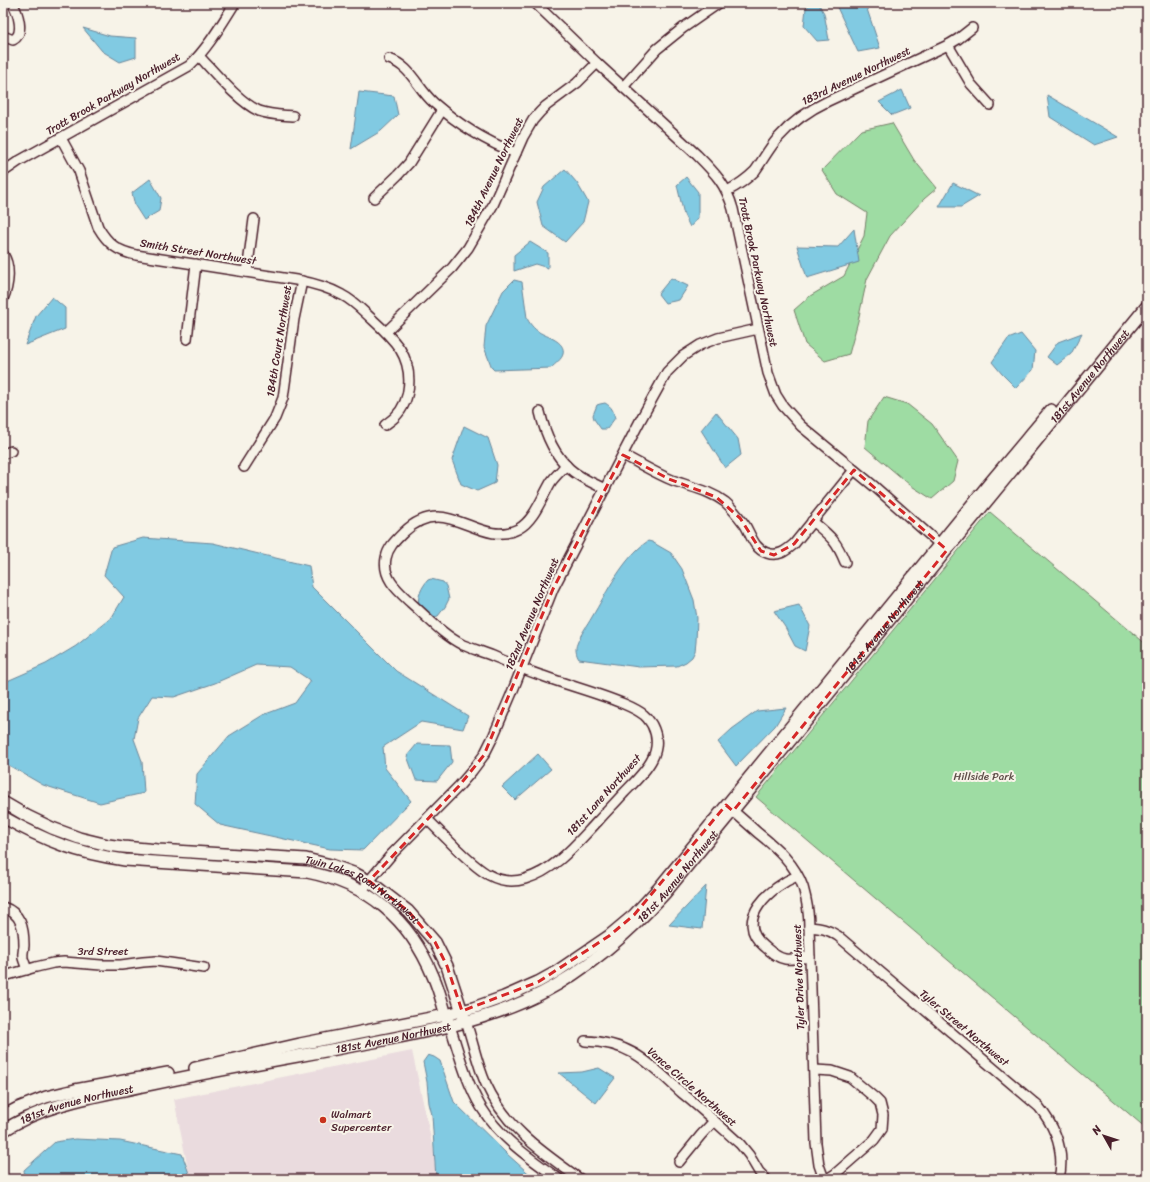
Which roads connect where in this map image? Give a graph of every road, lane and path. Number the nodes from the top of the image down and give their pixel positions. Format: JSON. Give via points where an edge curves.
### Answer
{"nodes":[{"id":1,"x":12,"y":3,"type":"edge"},
{"id":2,"x":236,"y":3,"type":"edge"},
{"id":3,"x":535,"y":3,"type":"edge"},
{"id":4,"x":719,"y":3,"type":"edge"},
{"id":5,"x":972,"y":28,"type":"dead end"},
{"id":6,"x":3,"y":36,"type":"edge"},
{"id":7,"x":948,"y":45,"type":"junction"},
{"id":8,"x":199,"y":56,"type":"junction"},
{"id":9,"x":388,"y":59,"type":"dead end"},
{"id":10,"x":597,"y":63,"type":"junction"},
{"id":11,"x":623,"y":87,"type":"junction"},
{"id":12,"x":990,"y":105,"type":"dead end"},
{"id":13,"x":442,"y":110,"type":"junction"},
{"id":14,"x":294,"y":116,"type":"dead end"},
{"id":15,"x":61,"y":138,"type":"junction"},
{"id":16,"x":516,"y":154,"type":"junction"},
{"id":17,"x":3,"y":172,"type":"edge"},
{"id":18,"x":727,"y":191,"type":"junction"},
{"id":19,"x":374,"y":198,"type":"dead end"},
{"id":20,"x":254,"y":219,"type":"dead end"},
{"id":21,"x":3,"y":254,"type":"edge"},
{"id":22,"x":196,"y":264,"type":"junction"},
{"id":23,"x":247,"y":272,"type":"junction"},
{"id":24,"x":302,"y":281,"type":"junction"},
{"id":25,"x":1147,"y":297,"type":"edge"},
{"id":26,"x":3,"y":299,"type":"edge"},
{"id":27,"x":1147,"y":306,"type":"edge"},
{"id":28,"x":758,"y":329,"type":"junction"},
{"id":29,"x":386,"y":332,"type":"junction"},
{"id":30,"x":187,"y":339,"type":"dead end"},
{"id":31,"x":540,"y":412,"type":"dead end"},
{"id":32,"x":385,"y":425,"type":"dead end"},
{"id":33,"x":623,"y":455,"type":"junction"},
{"id":34,"x":566,"y":465,"type":"junction"},
{"id":35,"x":244,"y":467,"type":"dead end"},
{"id":36,"x":854,"y":470,"type":"junction"},
{"id":37,"x":605,"y":489,"type":"junction"},
{"id":38,"x":812,"y":521,"type":"junction"},
{"id":39,"x":944,"y":547,"type":"junction"},
{"id":40,"x":845,"y":562,"type":"dead end"},
{"id":41,"x":521,"y":668,"type":"junction"},
{"id":42,"x":3,"y":802,"type":"edge"},
{"id":43,"x":730,"y":808,"type":"junction"},
{"id":44,"x":3,"y":817,"type":"edge"},
{"id":45,"x":427,"y":819,"type":"junction"},
{"id":46,"x":797,"y":876,"type":"junction"},
{"id":47,"x":368,"y":881,"type":"junction"},
{"id":48,"x":362,"y":891,"type":"junction"},
{"id":49,"x":3,"y":907,"type":"edge"},
{"id":50,"x":809,"y":927,"type":"junction"},
{"id":51,"x":810,"y":957,"type":"junction"},
{"id":52,"x":204,"y":968,"type":"dead end"},
{"id":53,"x":27,"y":970,"type":"junction"},
{"id":54,"x":3,"y":978,"type":"edge"},
{"id":55,"x":462,"y":1011,"type":"junction"},
{"id":56,"x":446,"y":1015,"type":"junction"},
{"id":57,"x":466,"y":1022,"type":"junction"},
{"id":58,"x":450,"y":1026,"type":"junction"},
{"id":59,"x":585,"y":1041,"type":"dead end"},
{"id":60,"x":815,"y":1070,"type":"junction"},
{"id":61,"x":3,"y":1116,"type":"edge"},
{"id":62,"x":714,"y":1121,"type":"junction"},
{"id":63,"x":3,"y":1131,"type":"edge"},
{"id":64,"x":679,"y":1162,"type":"dead end"},
{"id":65,"x":559,"y":1179,"type":"edge"},
{"id":66,"x":580,"y":1179,"type":"edge"},
{"id":67,"x":766,"y":1179,"type":"edge"},
{"id":68,"x":824,"y":1179,"type":"edge"},
{"id":69,"x":827,"y":1179,"type":"edge"},
{"id":70,"x":1059,"y":1179,"type":"edge"}],
"edges":[{"from":1,"to":6,"type":"street","via":[[15,7],[19,34],[13,40]]},
{"from":2,"to":8,"type":"street","name":"Trott Brook Parkway Northwest"},
{"from":3,"to":10,"type":"street","name":"Trott Brook Parkway Northwest"},
{"from":4,"to":11,"type":"street","via":[[657,49]]},
{"from":5,"to":7,"type":"street","name":"183rd Avenue Northwest"},
{"from":7,"to":12,"type":"street","via":[[971,84]]},
{"from":7,"to":18,"type":"street","name":"183rd Avenue Northwest","via":[[809,111],[778,138],[749,177]]},
{"from":8,"to":14,"type":"street","via":[[252,107],[268,113]]},
{"from":8,"to":15,"type":"street","name":"Trott Brook Parkway Northwest","via":[[189,66]]},
{"from":9,"to":13,"type":"street","via":[[404,66],[427,96]]},
{"from":10,"to":11,"type":"street","name":"Trott Brook Parkway Northwest"},
{"from":10,"to":16,"type":"street","name":"184th Avenue Northwest","via":[[577,84],[540,112],[525,132]]},
{"from":11,"to":18,"type":"street","name":"Trott Brook Parkway Northwest","via":[[711,169]]},
{"from":13,"to":16,"type":"street","via":[[484,138]]},
{"from":13,"to":19,"type":"street","via":[[409,163]]},
{"from":15,"to":17,"type":"street","name":"Trott Brook Parkway Northwest"},
{"from":15,"to":22,"type":"street","name":"Smith Street Northwest","via":[[79,171],[98,227],[109,243],[125,252]]},
{"from":16,"to":29,"type":"street","name":"184th Avenue Northwest","via":[[493,205],[468,248],[448,273]]},
{"from":18,"to":28,"type":"street","name":"Trott Brook Parkway Northwest","via":[[734,209]]},
{"from":20,"to":23,"type":"street"},
{"from":21,"to":26,"type":"street","via":[[7,262],[8,276]]},
{"from":22,"to":23,"type":"street","name":"Smith Street Northwest"},
{"from":22,"to":30,"type":"street"},
{"from":23,"to":24,"type":"street","name":"Smith Street Northwest"},
{"from":24,"to":29,"type":"street","name":"Smith Street Northwest","via":[[326,287],[344,296]]},
{"from":24,"to":35,"type":"street","name":"184th Court Northwest","via":[[283,398],[275,418]]},
{"from":25,"to":39,"type":"main road","name":"181st Avenue Northwest","via":[[988,485]]},
{"from":27,"to":39,"type":"main road","name":"181st Avenue Northwest"},
{"from":28,"to":33,"type":"street","name":"182nd Avenue Northwest","via":[[708,341],[683,356],[667,372]]},
{"from":28,"to":36,"type":"street","name":"Trott Brook Parkway Northwest","via":[[768,374],[783,406],[801,426]]},
{"from":29,"to":32,"type":"street","name":"Smith Street Northwest","via":[[404,357],[409,383],[404,405]]},
{"from":31,"to":34,"type":"street","via":[[547,436]]},
{"from":33,"to":37,"type":"street","name":"182nd Avenue Northwest"},
{"from":33,"to":38,"type":"street","via":[[669,479],[707,492],[726,503],[740,518],[756,546],[767,553],[774,555],[787,550]]},
{"from":34,"to":37,"type":"street"},
{"from":34,"to":41,"type":"street","via":[[553,480],[529,520],[517,530],[496,533],[437,516],[418,521],[408,529],[390,546],[386,558],[390,581],[444,634],[465,646]]},
{"from":36,"to":38,"type":"street"},
{"from":36,"to":39,"type":"street","name":"Trott Brook Parkway Northwest"},
{"from":37,"to":41,"type":"street","name":"182nd Avenue Northwest","via":[[553,589]]},
{"from":38,"to":40,"type":"street","via":[[833,540]]},
{"from":39,"to":43,"type":"main road","name":"181st Avenue Northwest"},
{"from":41,"to":45,"type":"street","name":"182nd Avenue Northwest","via":[[493,737],[478,763]]},
{"from":41,"to":45,"type":"street","name":"181st Lane Northwest","via":[[614,700],[644,715],[653,727],[657,739],[653,760],[564,856],[543,871],[520,880],[496,879],[482,872]]},
{"from":42,"to":47,"type":"main road","name":"Twin Lakes Road Northwest","via":[[46,826],[93,842],[123,847],[306,859],[343,869]]},
{"from":43,"to":46,"type":"street","name":"Tyler Drive Northwest","via":[[785,857]]},
{"from":43,"to":55,"type":"main road","name":"181st Avenue Northwest","via":[[634,915],[609,936],[538,982],[494,1001]]},
{"from":43,"to":57,"type":"main road","name":"181st Avenue Northwest","via":[[665,894],[595,960],[543,992],[503,1010]]},
{"from":44,"to":48,"type":"main road","name":"Twin Lakes Road Northwest","via":[[44,839],[98,856],[307,872],[334,879]]},
{"from":45,"to":47,"type":"street","name":"182nd Avenue Northwest"},
{"from":46,"to":50,"type":"street","name":"Tyler Drive Northwest","via":[[806,897]]},
{"from":46,"to":51,"type":"street","via":[[773,890],[755,910],[752,930],[759,941],[780,958]]},
{"from":47,"to":48,"type":"street","name":"182nd Avenue Northwest"},
{"from":47,"to":55,"type":"main road","name":"Twin Lakes Road Northwest","via":[[408,911],[435,942],[447,966]]},
{"from":48,"to":56,"type":"main road","name":"Twin Lakes Road Northwest","via":[[391,912],[416,942],[434,977]]},
{"from":49,"to":53,"type":"street","via":[[16,915],[21,922],[23,956]]},
{"from":50,"to":51,"type":"street","name":"Tyler Drive Northwest"},
{"from":50,"to":70,"type":"street","name":"Tyler Street Northwest","via":[[823,928],[838,936],[1039,1107],[1048,1118],[1058,1142],[1061,1163]]},
{"from":51,"to":60,"type":"street","name":"Tyler Drive Northwest"},
{"from":52,"to":53,"type":"street","name":"3rd Street","via":[[156,961],[121,965],[64,962]]},
{"from":53,"to":54,"type":"street","name":"3rd Street"},
{"from":55,"to":56,"type":"main road","name":"181st Avenue Northwest"},
{"from":55,"to":57,"type":"main road","name":"Twin Lakes Road Northwest"},
{"from":56,"to":58,"type":"main road","name":"Twin Lakes Road Northwest"},
{"from":56,"to":61,"type":"main road","name":"181st Avenue Northwest","via":[[195,1068],[75,1090],[46,1097]]},
{"from":57,"to":58,"type":"main road","name":"181st Avenue Northwest"},
{"from":57,"to":66,"type":"street","name":"Twin Lakes Road Northwest","via":[[484,1080],[503,1112],[521,1134]]},
{"from":58,"to":63,"type":"main road","name":"181st Avenue Northwest","via":[[182,1077],[89,1098],[38,1113]]},
{"from":58,"to":65,"type":"street","name":"Twin Lakes Road Northwest","via":[[469,1084],[481,1107],[497,1129],[518,1149]]},
{"from":59,"to":62,"type":"street","name":"Vance Circle Northwest","via":[[612,1044],[647,1061]]},
{"from":60,"to":68,"type":"street","name":"Tyler Drive Northwest","via":[[817,1156]]},
{"from":60,"to":69,"type":"street","via":[[832,1071],[850,1077],[875,1098],[883,1115],[882,1129],[874,1140]]},
{"from":62,"to":64,"type":"street"},
{"from":62,"to":67,"type":"street","name":"Vance Circle Northwest","via":[[750,1155]]}]}
